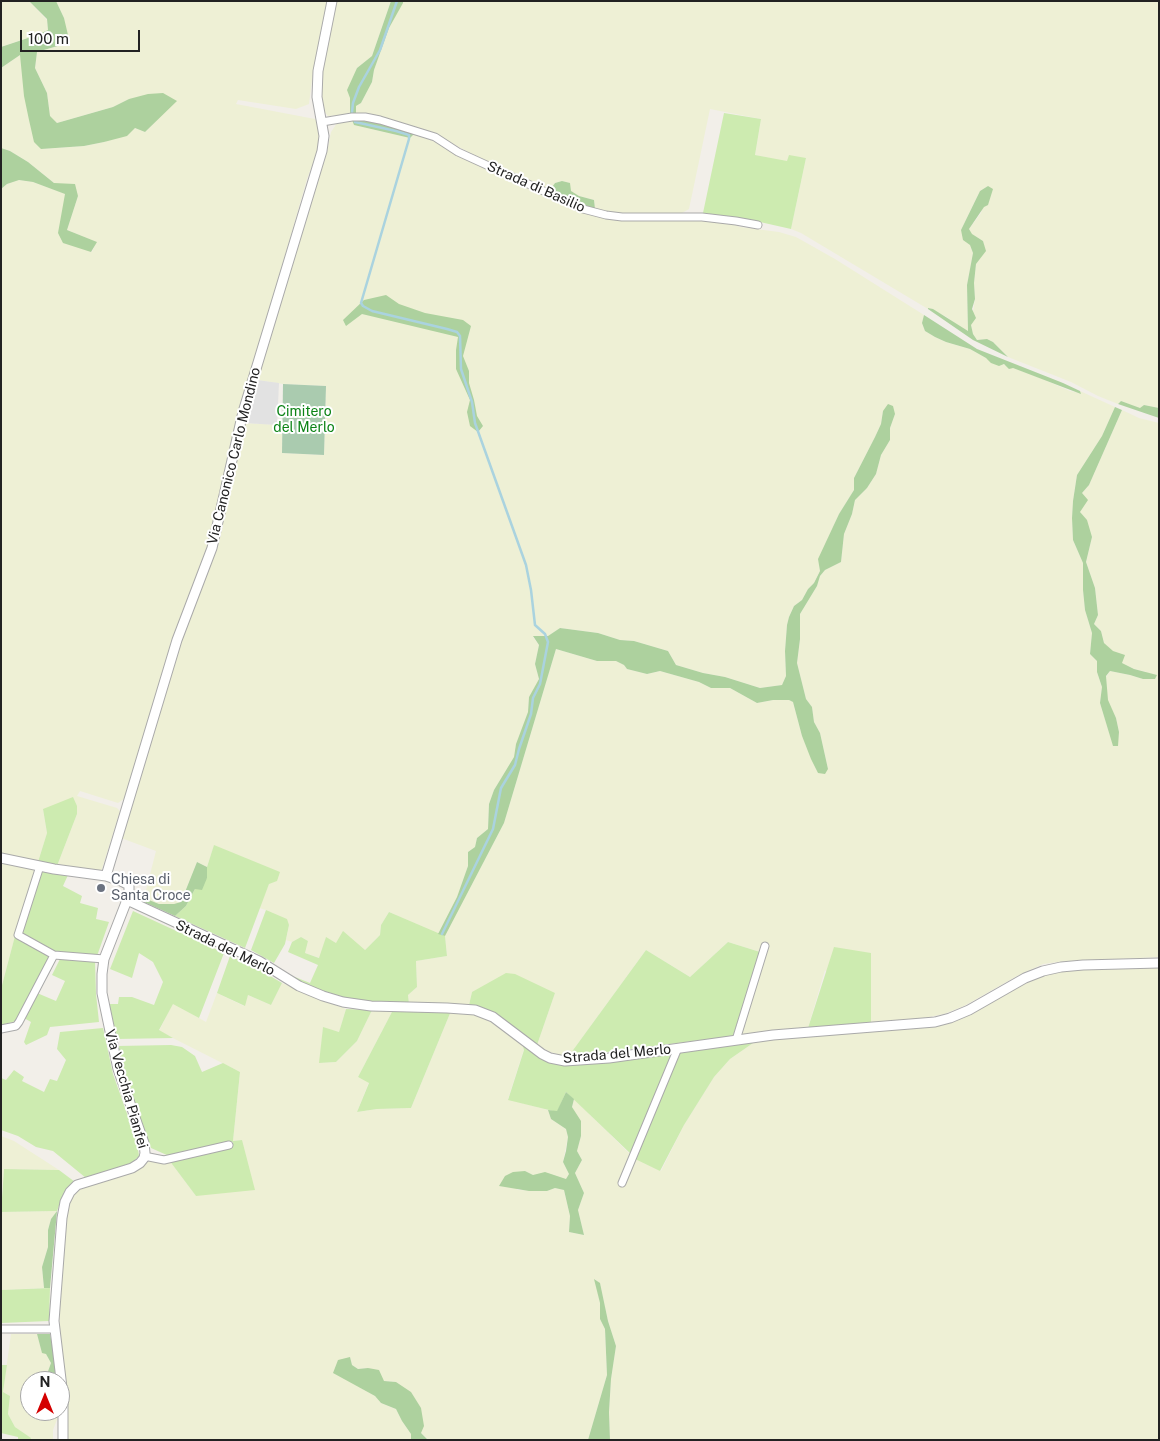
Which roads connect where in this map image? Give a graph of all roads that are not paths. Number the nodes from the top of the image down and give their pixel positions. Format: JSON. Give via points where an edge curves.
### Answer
{"nodes":[{"id":1,"x":332,"y":1,"type":"edge"},
{"id":2,"x":322,"y":122,"type":"junction"},
{"id":3,"x":758,"y":225,"type":"dead end"},
{"id":4,"x":1,"y":858,"type":"edge"},
{"id":5,"x":40,"y":866,"type":"junction"},
{"id":6,"x":106,"y":876,"type":"junction"},
{"id":7,"x":127,"y":900,"type":"junction"},
{"id":8,"x":765,"y":946,"type":"dead end"},
{"id":9,"x":54,"y":955,"type":"junction"},
{"id":10,"x":104,"y":960,"type":"junction"},
{"id":11,"x":1159,"y":963,"type":"edge"},
{"id":12,"x":1,"y":1029,"type":"edge"},
{"id":13,"x":736,"y":1040,"type":"junction"},
{"id":14,"x":678,"y":1048,"type":"junction"},
{"id":15,"x":229,"y":1145,"type":"dead end"},
{"id":16,"x":144,"y":1156,"type":"junction"},
{"id":17,"x":622,"y":1183,"type":"dead end"},
{"id":18,"x":1,"y":1328,"type":"edge"},
{"id":19,"x":54,"y":1329,"type":"junction"},
{"id":20,"x":63,"y":1440,"type":"edge"}],
"edges":[{"from":1,"to":2,"type":"street","name":"Via Canonico Carlo Mondino","via":[[318,71],[317,97]]},
{"from":2,"to":3,"type":"street","name":"Strada di Basilio","via":[[365,117],[435,137],[465,155],[583,208],[606,215],[702,217]]},
{"from":2,"to":6,"type":"street","name":"Via Canonico Carlo Mondino","via":[[322,151],[243,412],[212,548],[176,640]]},
{"from":4,"to":5,"type":"street"},
{"from":5,"to":6,"type":"street"},
{"from":5,"to":9,"type":"street","via":[[18,935]]},
{"from":6,"to":7,"type":"street","via":[[129,885]]},
{"from":7,"to":10,"type":"street","name":"Via Vecchia Pianfei"},
{"from":7,"to":14,"type":"street","name":"Strada del Merlo","via":[[333,1000],[371,1006],[475,1010],[493,1017],[542,1054],[557,1060],[609,1058]]},
{"from":8,"to":13,"type":"street"},
{"from":9,"to":10,"type":"street"},
{"from":9,"to":12,"type":"street","via":[[19,1022],[16,1026]]},
{"from":10,"to":16,"type":"street","name":"Via Vecchia Pianfei","via":[[102,993],[110,1034],[120,1079],[144,1143]]},
{"from":11,"to":13,"type":"street","name":"Strada del Merlo","via":[[1083,965],[1043,971],[969,1010],[934,1022]]},
{"from":13,"to":14,"type":"street","name":"Strada del Merlo"},
{"from":14,"to":17,"type":"street"},
{"from":15,"to":16,"type":"street","via":[[164,1160]]},
{"from":16,"to":19,"type":"street","name":"Via Vecchia Pianfei","via":[[132,1168],[82,1183],[67,1196],[62,1218]]},
{"from":18,"to":19,"type":"street"},
{"from":19,"to":20,"type":"street","name":"Via Vecchia Pianfei","via":[[63,1396]]}]}
